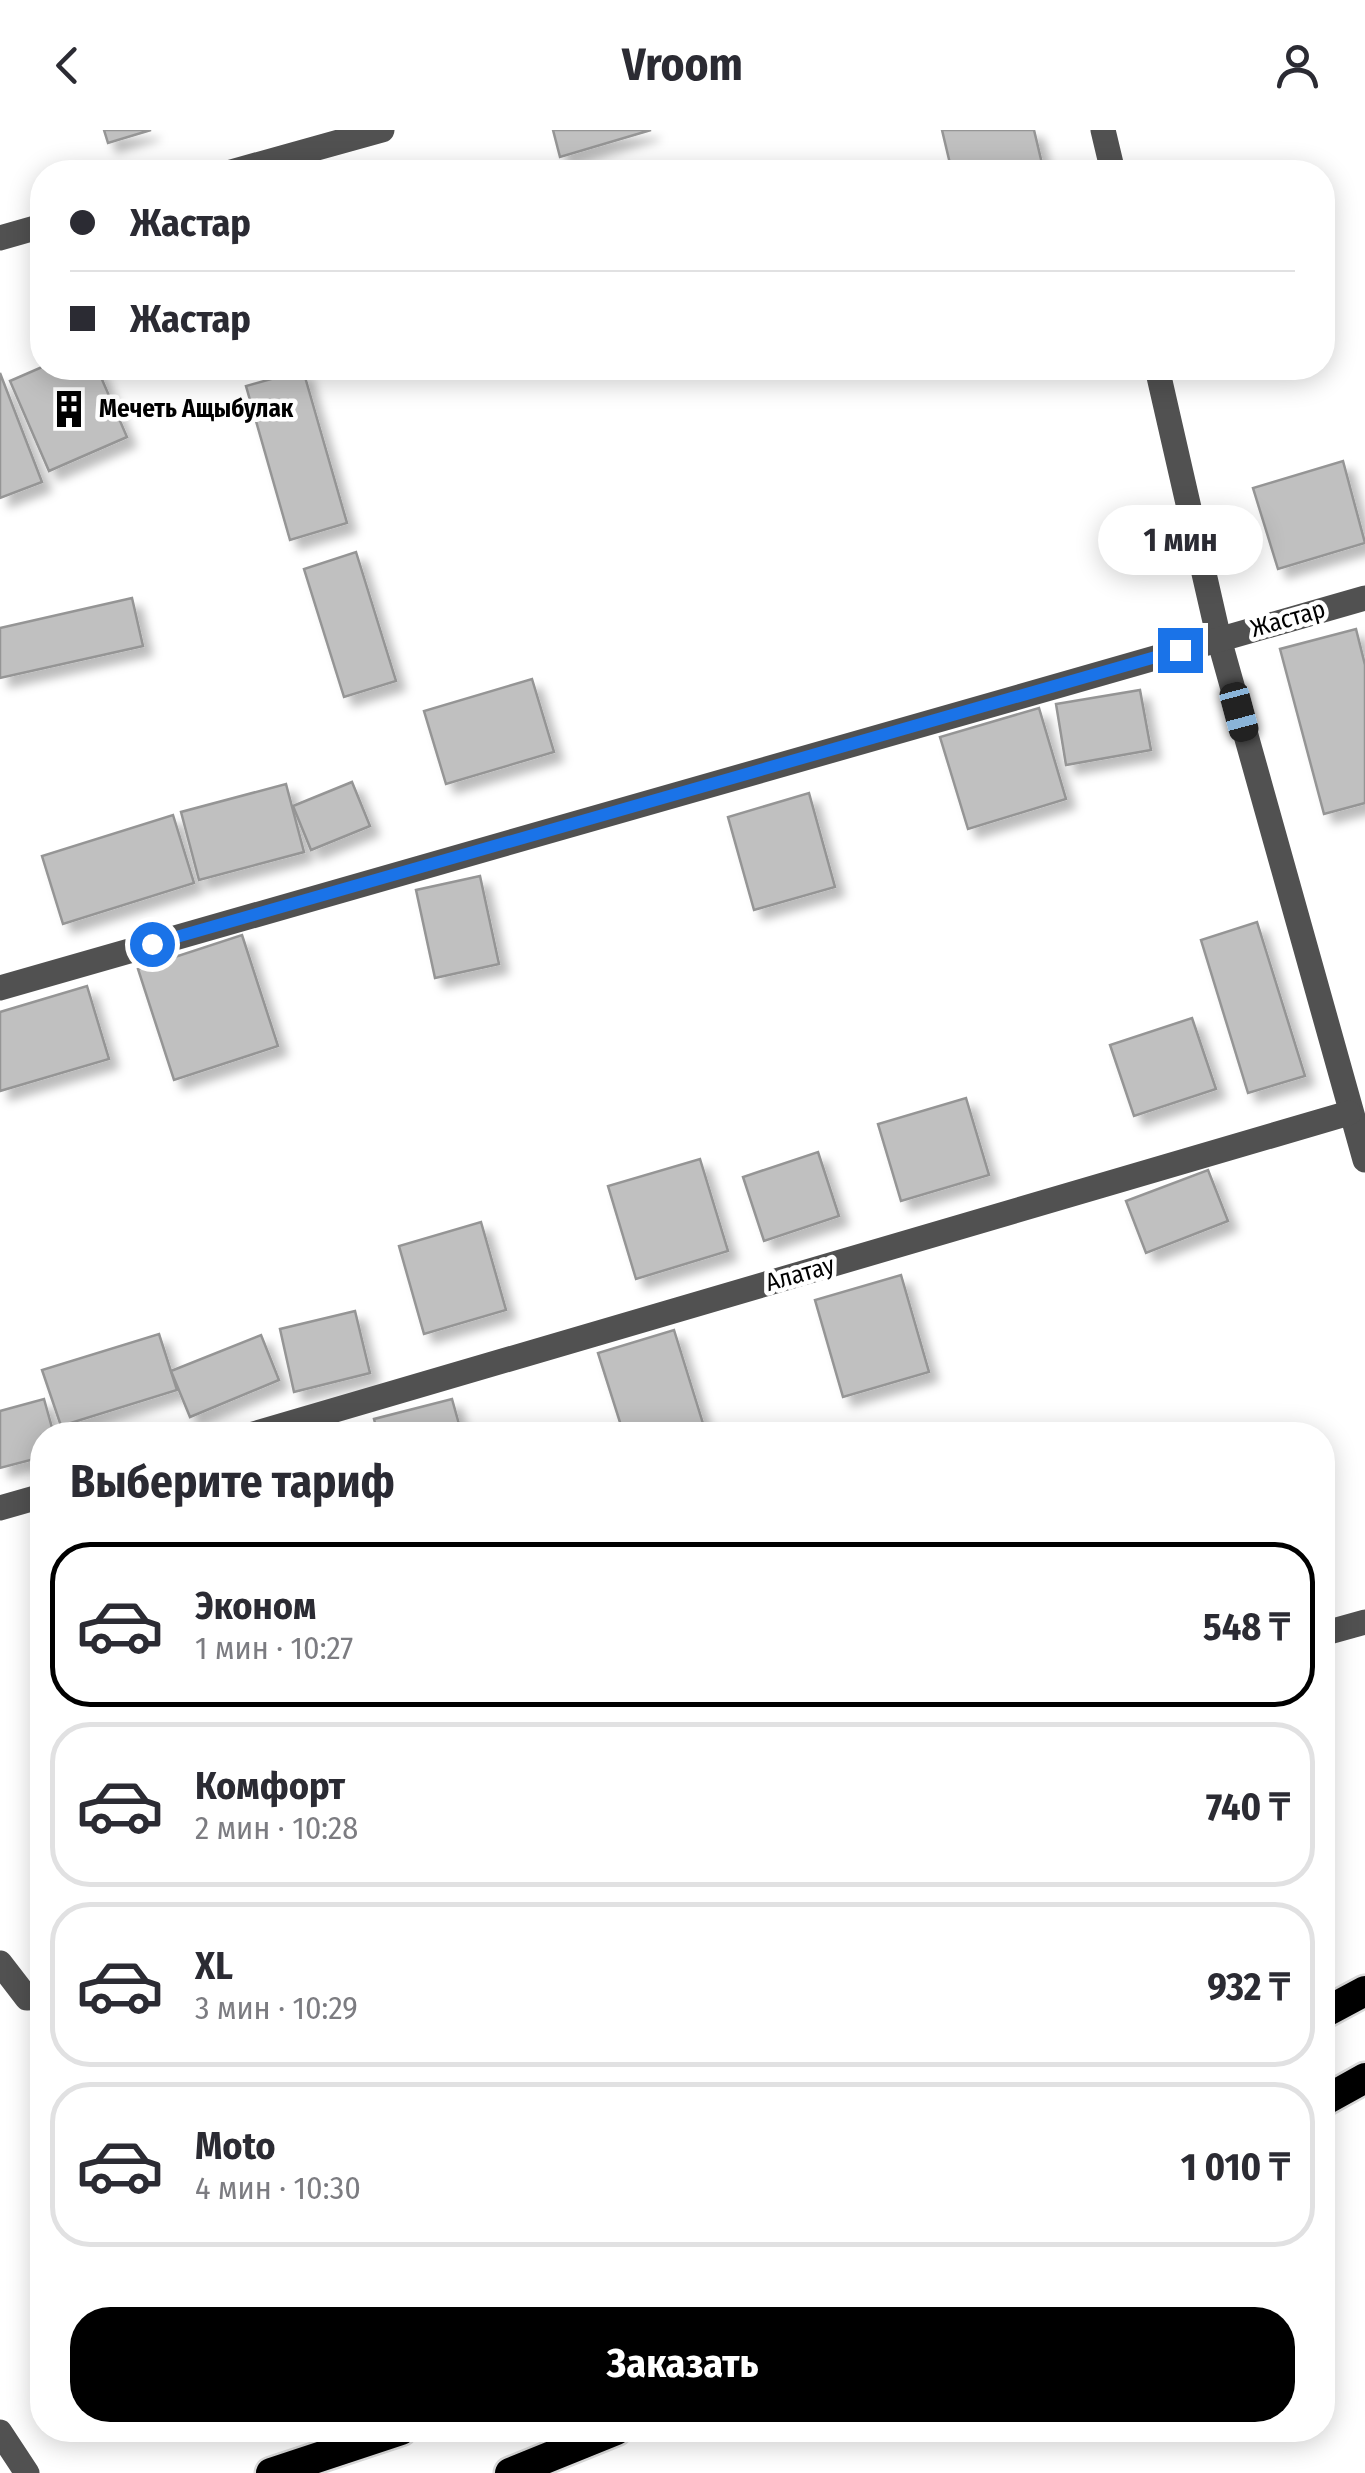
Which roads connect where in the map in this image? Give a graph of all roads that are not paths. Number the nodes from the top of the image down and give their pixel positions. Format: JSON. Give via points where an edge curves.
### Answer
{"nodes":[{"id":1,"x":382,"y":130,"type":"edge"},
{"id":2,"x":1103,"y":130,"type":"edge"},
{"id":3,"x":274,"y":160,"type":"edge"},
{"id":4,"x":1109,"y":160,"type":"edge"},
{"id":5,"x":30,"y":229,"type":"edge"},
{"id":6,"x":0,"y":238,"type":"edge"},
{"id":7,"x":1160,"y":380,"type":"edge"},
{"id":8,"x":1365,"y":598,"type":"edge"},
{"id":9,"x":1219,"y":639,"type":"junction"},
{"id":10,"x":0,"y":988,"type":"edge"},
{"id":11,"x":1350,"y":1113,"type":"junction"},
{"id":12,"x":1365,"y":1160,"type":"edge"},
{"id":13,"x":294,"y":1422,"type":"edge"},
{"id":14,"x":30,"y":1499,"type":"edge"},
{"id":15,"x":0,"y":1508,"type":"edge"},
{"id":16,"x":1365,"y":1622,"type":"edge"},
{"id":17,"x":1335,"y":1630,"type":"edge"},
{"id":18,"x":0,"y":1963,"type":"edge"},
{"id":19,"x":1365,"y":1990,"type":"edge"},
{"id":20,"x":30,"y":1998,"type":"edge"},
{"id":21,"x":1335,"y":2007,"type":"edge"},
{"id":22,"x":1365,"y":2078,"type":"edge"},
{"id":23,"x":1335,"y":2095,"type":"edge"},
{"id":24,"x":0,"y":2432,"type":"edge"},
{"id":25,"x":365,"y":2442,"type":"edge"},
{"id":26,"x":586,"y":2442,"type":"edge"},
{"id":27,"x":28,"y":2473,"type":"edge"},
{"id":28,"x":272,"y":2473,"type":"edge"},
{"id":29,"x":510,"y":2473,"type":"edge"}],
"edges":[{"from":1,"to":3,"type":"street"},
{"from":2,"to":4,"type":"street"},
{"from":5,"to":6,"type":"street"},
{"from":7,"to":9,"type":"street"},
{"from":8,"to":9,"type":"street","name":"Жастар"},
{"from":9,"to":10,"type":"street","name":"Жастар"},
{"from":9,"to":11,"type":"street"},
{"from":11,"to":12,"type":"street"},
{"from":11,"to":13,"type":"street","name":"Алатау"},
{"from":14,"to":15,"type":"street"},
{"from":16,"to":17,"type":"street"},
{"from":18,"to":20,"type":"street"},
{"from":19,"to":21,"type":"highway"},
{"from":22,"to":23,"type":"highway"},
{"from":24,"to":27,"type":"street"},
{"from":25,"to":28,"type":"highway"},
{"from":26,"to":29,"type":"highway"}]}
